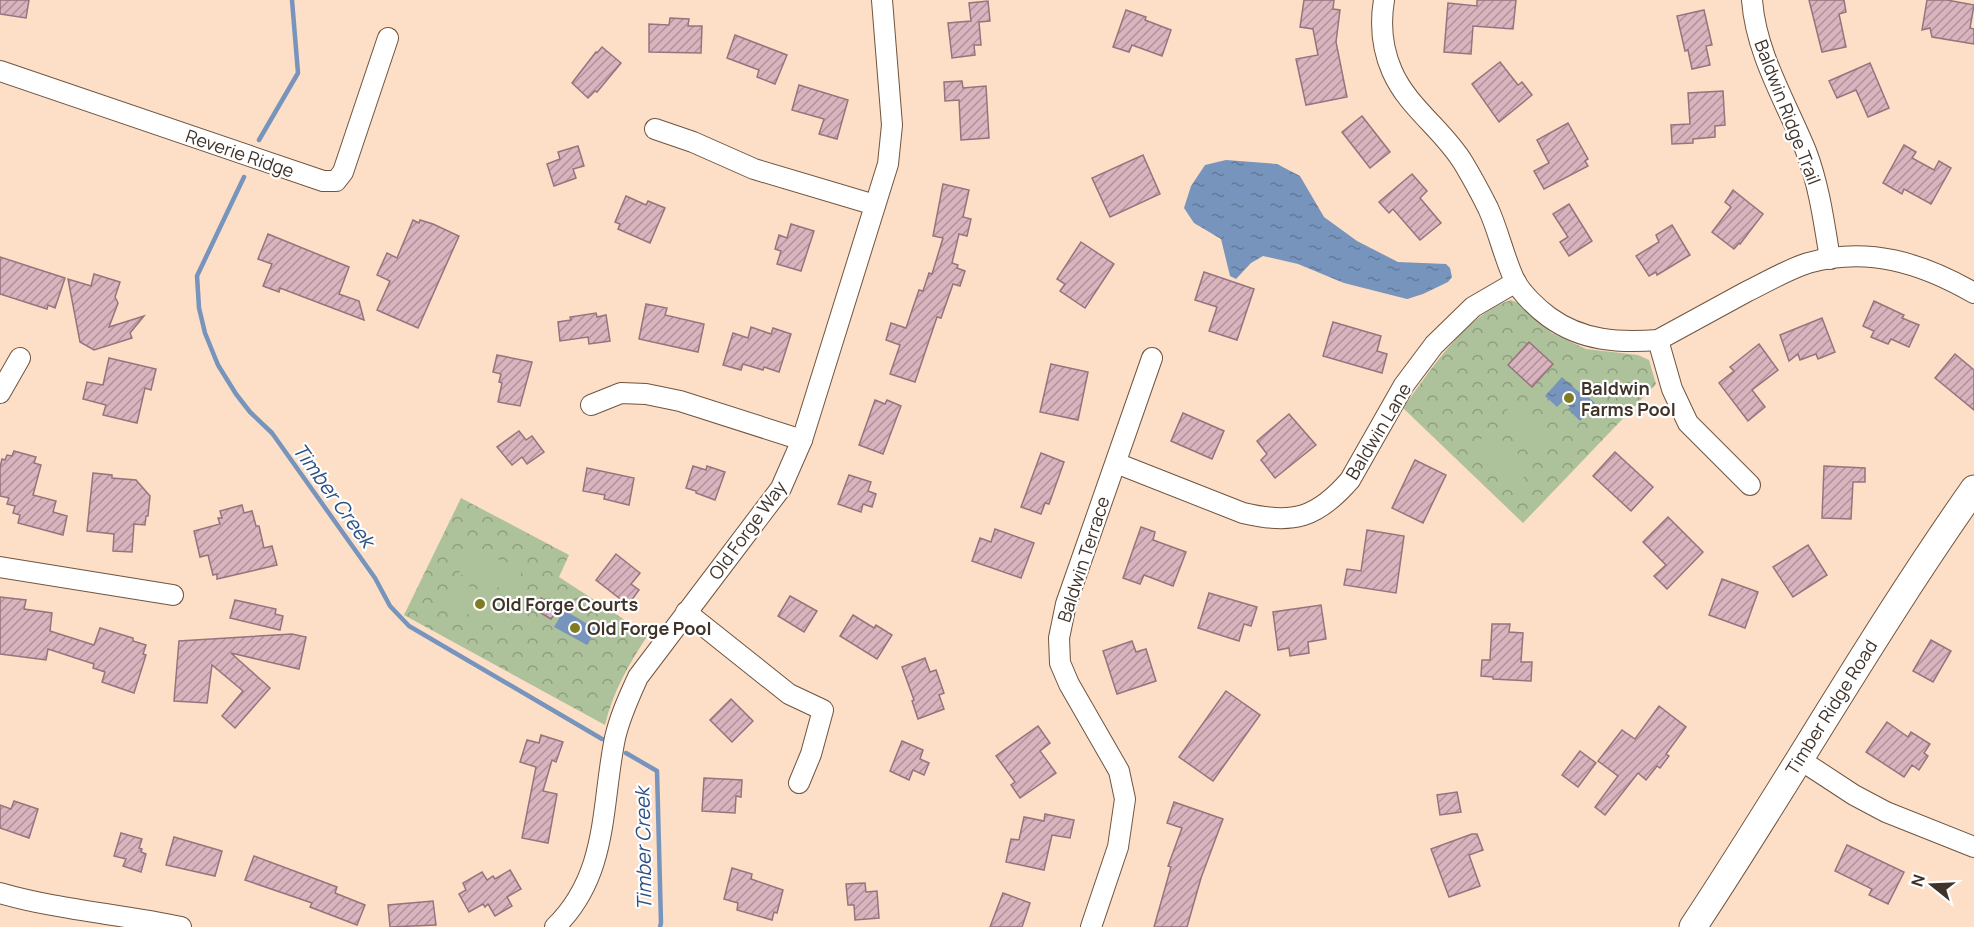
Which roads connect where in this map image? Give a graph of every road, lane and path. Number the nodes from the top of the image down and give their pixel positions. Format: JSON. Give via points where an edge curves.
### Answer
{"nodes":[{"id":1,"x":882,"y":0,"type":"edge"},
{"id":2,"x":1384,"y":0,"type":"edge"},
{"id":3,"x":1752,"y":0,"type":"edge"},
{"id":4,"x":388,"y":38,"type":"dead end"},
{"id":5,"x":0,"y":71,"type":"edge"},
{"id":6,"x":655,"y":129,"type":"dead end"},
{"id":7,"x":875,"y":205,"type":"junction"},
{"id":8,"x":1830,"y":258,"type":"junction"},
{"id":9,"x":1516,"y":282,"type":"junction"},
{"id":10,"x":1974,"y":292,"type":"edge"},
{"id":11,"x":1658,"y":340,"type":"junction"},
{"id":12,"x":20,"y":358,"type":"dead end"},
{"id":13,"x":1152,"y":358,"type":"dead end"},
{"id":14,"x":0,"y":393,"type":"edge"},
{"id":15,"x":591,"y":405,"type":"dead end"},
{"id":16,"x":802,"y":440,"type":"junction"},
{"id":17,"x":1116,"y":463,"type":"junction"},
{"id":18,"x":1750,"y":485,"type":"dead end"},
{"id":19,"x":1974,"y":489,"type":"edge"},
{"id":20,"x":0,"y":567,"type":"edge"},
{"id":21,"x":173,"y":595,"type":"dead end"},
{"id":22,"x":686,"y":612,"type":"junction"},
{"id":23,"x":1799,"y":759,"type":"junction"},
{"id":24,"x":799,"y":783,"type":"dead end"},
{"id":25,"x":1974,"y":847,"type":"edge"},
{"id":26,"x":0,"y":893,"type":"edge"},
{"id":27,"x":181,"y":927,"type":"edge"},
{"id":28,"x":555,"y":927,"type":"edge"},
{"id":29,"x":1090,"y":927,"type":"edge"},
{"id":30,"x":1693,"y":927,"type":"edge"}],
"edges":[{"from":1,"to":7,"type":"street","name":"Old Forge Way","via":[[892,125],[888,164]]},
{"from":2,"to":9,"type":"street","via":[[1383,44],[1392,72],[1411,102],[1463,162],[1488,208]]},
{"from":3,"to":8,"type":"street","name":"Baldwin Ridge Trail","via":[[1761,47],[1817,184]]},
{"from":4,"to":5,"type":"street","name":"Reverie Ridge","via":[[343,172],[336,181],[323,181]]},
{"from":6,"to":7,"type":"street","via":[[754,169]]},
{"from":7,"to":16,"type":"street","name":"Old Forge Way"},
{"from":8,"to":10,"type":"street","via":[[1894,259],[1940,274]]},
{"from":8,"to":11,"type":"street","via":[[1786,271]]},
{"from":9,"to":11,"type":"street","via":[[1549,317],[1574,332],[1604,340]]},
{"from":9,"to":17,"type":"street","name":"Baldwin Lane","via":[[1473,307],[1434,345],[1404,385],[1350,480],[1318,511],[1285,518],[1253,516]]},
{"from":11,"to":18,"type":"street","via":[[1672,389],[1688,423]]},
{"from":12,"to":14,"type":"street"},
{"from":13,"to":17,"type":"street","name":"Baldwin Terrace"},
{"from":15,"to":16,"type":"street","via":[[621,393],[646,394],[680,400]]},
{"from":16,"to":22,"type":"street","name":"Old Forge Way","via":[[781,488]]},
{"from":17,"to":29,"type":"street","name":"Baldwin Terrace","via":[[1066,604],[1059,638],[1060,663],[1119,771],[1125,799],[1118,847]]},
{"from":19,"to":23,"type":"street","name":"Timber Ridge Road","via":[[1921,565]]},
{"from":20,"to":21,"type":"street"},
{"from":22,"to":24,"type":"street","via":[[789,694],[823,710]]},
{"from":22,"to":28,"type":"street","name":"Old Forge Way","via":[[638,677],[622,712],[591,876],[579,899]]},
{"from":23,"to":25,"type":"street","via":[[1886,812]]},
{"from":23,"to":30,"type":"street","name":"Timber Ridge Road"},
{"from":26,"to":27,"type":"street"}]}
